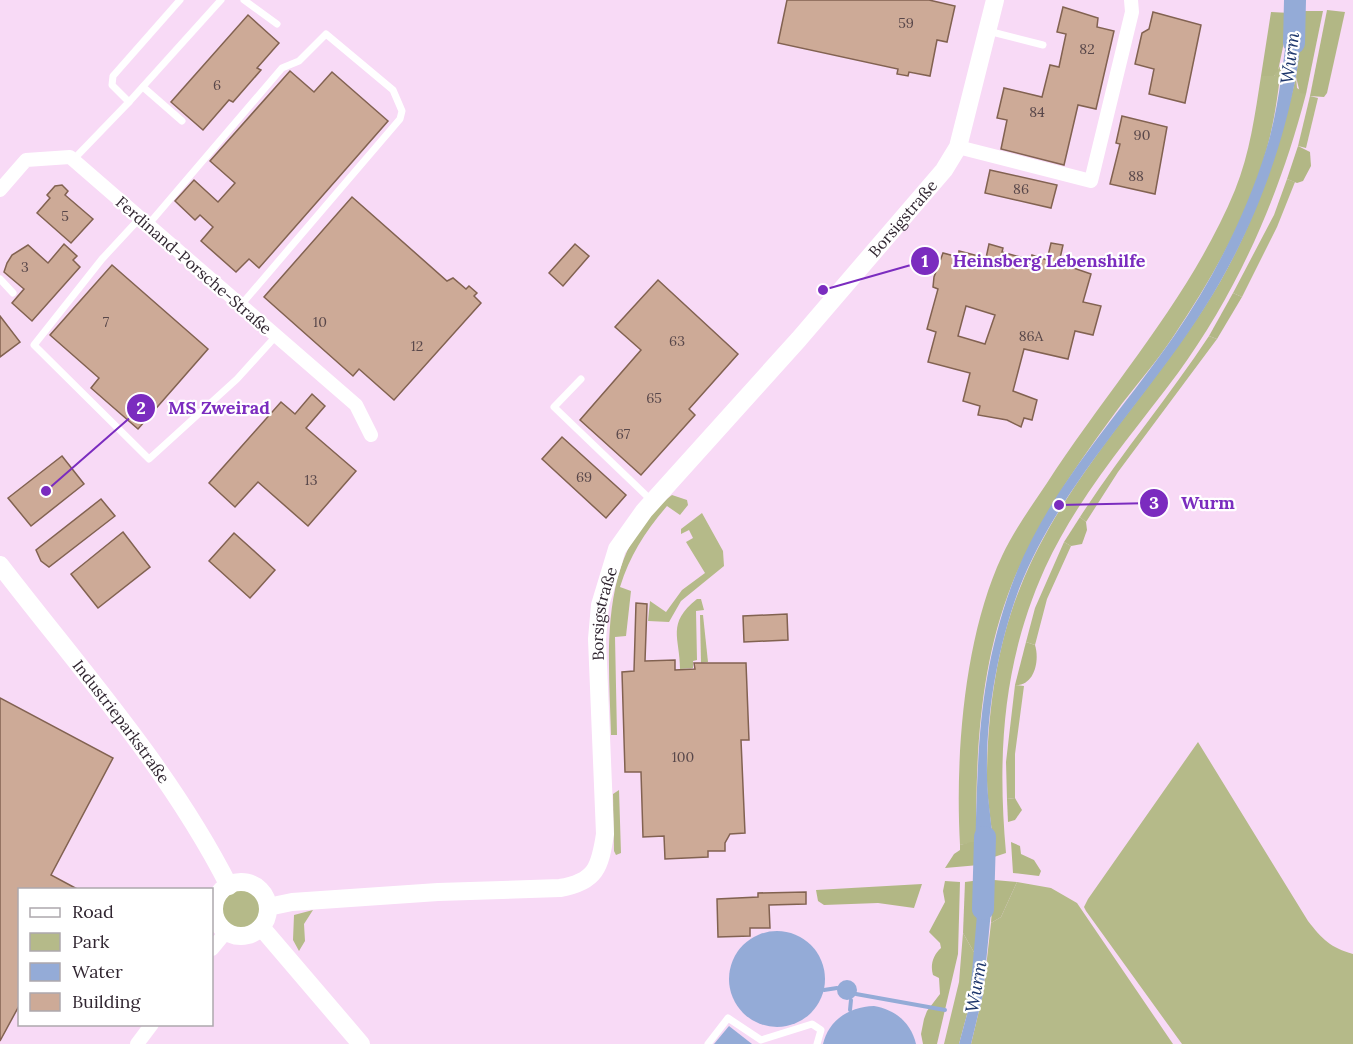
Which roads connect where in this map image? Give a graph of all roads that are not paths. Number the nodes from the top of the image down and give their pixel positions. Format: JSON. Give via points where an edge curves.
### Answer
{"nodes":[{"id":1,"x":180,"y":0,"type":"edge"},
{"id":2,"x":221,"y":0,"type":"edge"},
{"id":3,"x":244,"y":0,"type":"edge"},
{"id":4,"x":995,"y":0,"type":"edge"},
{"id":5,"x":1131,"y":0,"type":"edge"},
{"id":6,"x":277,"y":24,"type":"dead end"},
{"id":7,"x":988,"y":31,"type":"junction"},
{"id":8,"x":1043,"y":45,"type":"dead end"},
{"id":9,"x":143,"y":87,"type":"junction"},
{"id":10,"x":129,"y":102,"type":"junction"},
{"id":11,"x":182,"y":121,"type":"dead end"},
{"id":12,"x":958,"y":147,"type":"junction"},
{"id":13,"x":73,"y":160,"type":"junction"},
{"id":14,"x":0,"y":190,"type":"edge"},
{"id":15,"x":144,"y":221,"type":"junction"},
{"id":16,"x":0,"y":279,"type":"edge"},
{"id":17,"x":13,"y":293,"type":"dead end"},
{"id":18,"x":241,"y":305,"type":"junction"},
{"id":19,"x":276,"y":336,"type":"junction"},
{"id":20,"x":581,"y":379,"type":"dead end"},
{"id":21,"x":371,"y":435,"type":"dead end"},
{"id":22,"x":653,"y":501,"type":"junction"},
{"id":23,"x":0,"y":566,"type":"edge"},
{"id":24,"x":229,"y":886,"type":"junction"},
{"id":25,"x":268,"y":908,"type":"junction"},
{"id":26,"x":261,"y":927,"type":"junction"},
{"id":27,"x":226,"y":932,"type":"junction"},
{"id":28,"x":213,"y":948,"type":"edge"},
{"id":29,"x":150,"y":1026,"type":"edge"},
{"id":30,"x":137,"y":1044,"type":"edge"},
{"id":31,"x":361,"y":1044,"type":"edge"},
{"id":32,"x":708,"y":1044,"type":"edge"},
{"id":33,"x":818,"y":1044,"type":"edge"}],
"edges":[{"from":1,"to":10,"type":"lane","via":[[113,76],[112,85]]},
{"from":2,"to":9,"type":"lane"},
{"from":3,"to":6,"type":"lane"},
{"from":4,"to":7,"type":"street","name":"Borsigstraße"},
{"from":5,"to":12,"type":"street","via":[[1132,12],[1091,181]]},
{"from":7,"to":8,"type":"lane"},
{"from":7,"to":12,"type":"street","name":"Borsigstraße"},
{"from":9,"to":10,"type":"lane"},
{"from":9,"to":11,"type":"lane"},
{"from":10,"to":13,"type":"lane"},
{"from":12,"to":22,"type":"street","name":"Borsigstraße","via":[[927,192]]},
{"from":13,"to":14,"type":"street","via":[[26,160]]},
{"from":13,"to":15,"type":"street","name":"Ferdinand-Porsche-Straße"},
{"from":15,"to":18,"type":"street","name":"Ferdinand-Porsche-Straße"},
{"from":15,"to":18,"type":"lane","via":[[282,68],[299,61],[326,34],[393,90],[402,111],[400,119]]},
{"from":15,"to":19,"type":"lane","via":[[102,259],[34,345],[148,459],[237,379]]},
{"from":16,"to":17,"type":"lane"},
{"from":18,"to":19,"type":"street","name":"Ferdinand-Porsche-Straße"},
{"from":19,"to":21,"type":"street","name":"Ferdinand-Porsche-Straße","via":[[356,405]]},
{"from":20,"to":22,"type":"lane","via":[[554,407]]},
{"from":22,"to":25,"type":"street","name":"Borsigstraße","via":[[617,549],[600,605],[597,639],[604,834],[601,858],[590,877],[577,885],[560,888],[392,895],[292,902]]},
{"from":23,"to":24,"type":"street","name":"Industrieparkstraße","via":[[189,812]]},
{"from":24,"to":25,"type":"street","via":[[254,886],[261,891]]},
{"from":24,"to":27,"type":"street","via":[[221,891],[214,908]]},
{"from":25,"to":26,"type":"street"},
{"from":26,"to":27,"type":"street","via":[[249,935]]},
{"from":26,"to":31,"type":"street"},
{"from":27,"to":28,"type":"street"},
{"from":29,"to":30,"type":"street"},
{"from":32,"to":33,"type":"lane","via":[[728,1018],[761,1041],[812,1024],[821,1030]]}]}
